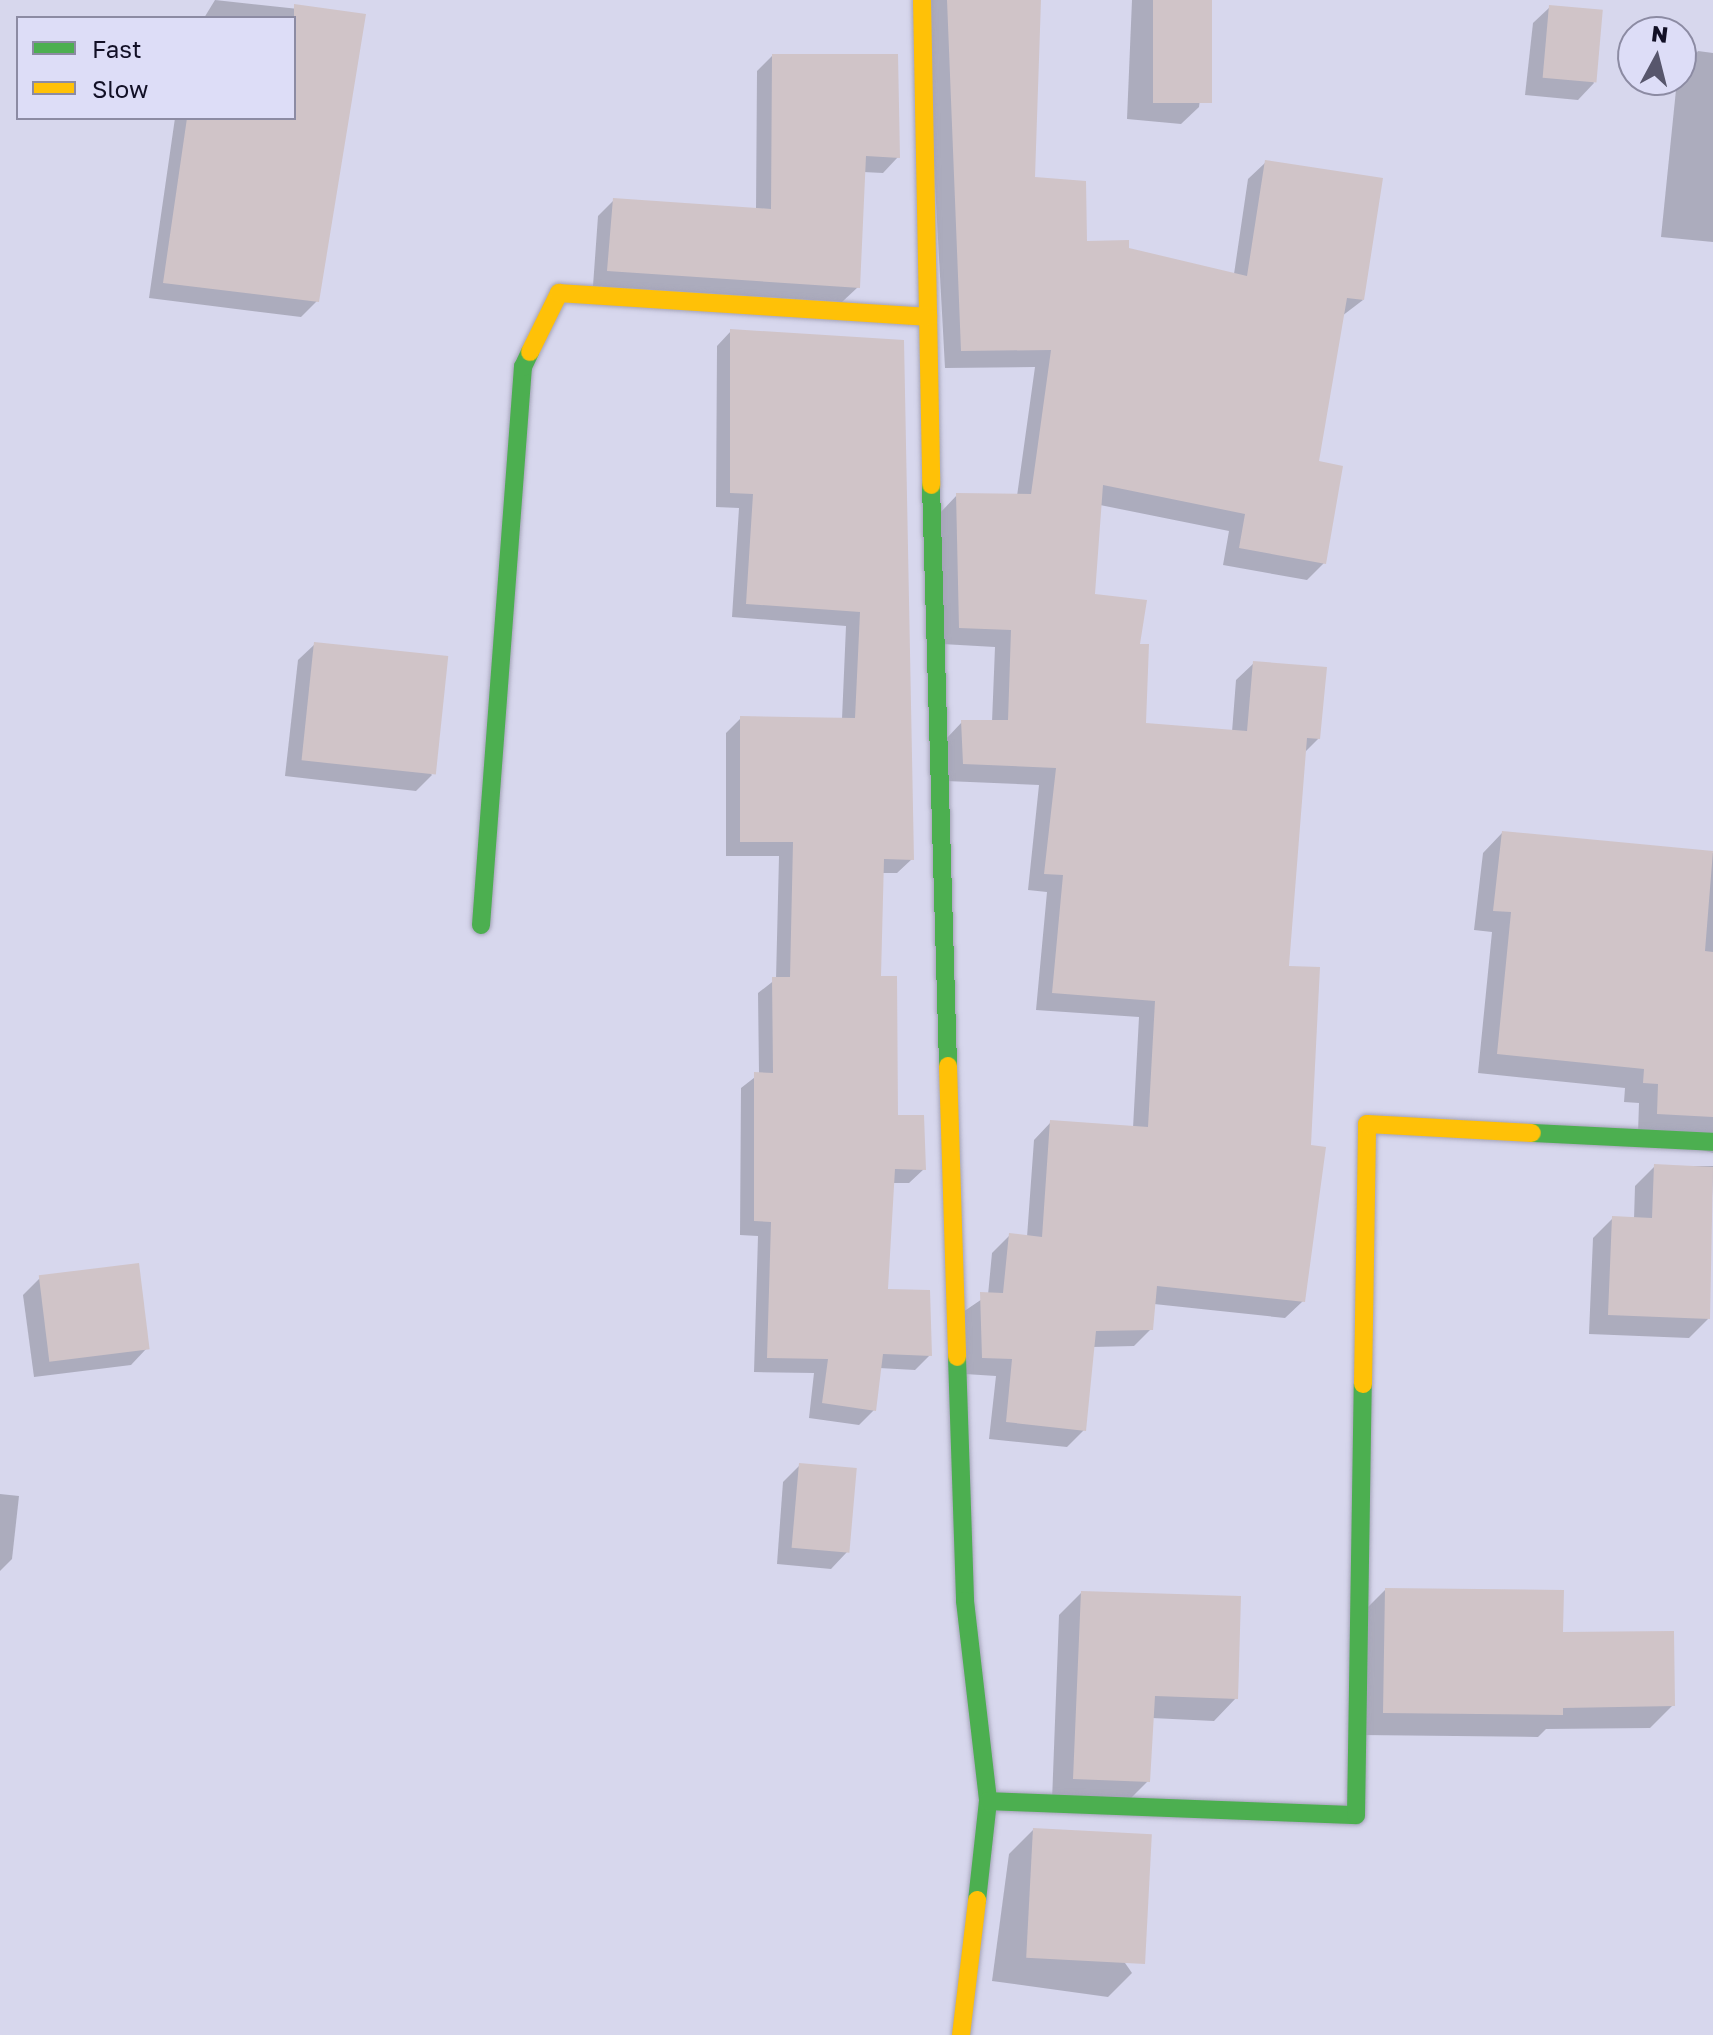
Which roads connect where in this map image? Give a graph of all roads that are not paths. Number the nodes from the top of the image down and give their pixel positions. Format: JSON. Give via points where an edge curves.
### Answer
{"nodes":[{"id":1,"x":922,"y":0,"type":"edge"},
{"id":2,"x":928,"y":317,"type":"junction"},
{"id":3,"x":481,"y":925,"type":"dead end"},
{"id":4,"x":1713,"y":1142,"type":"edge"},
{"id":5,"x":988,"y":1801,"type":"junction"},
{"id":6,"x":961,"y":2035,"type":"edge"}],
"edges":[{"from":1,"to":2,"type":"street"},
{"from":2,"to":3,"type":"street","via":[[559,293],[523,367]]},
{"from":2,"to":5,"type":"street","via":[[965,1601]]},
{"from":4,"to":5,"type":"street","via":[[1367,1124],[1356,1815]]},
{"from":5,"to":6,"type":"street"}]}
